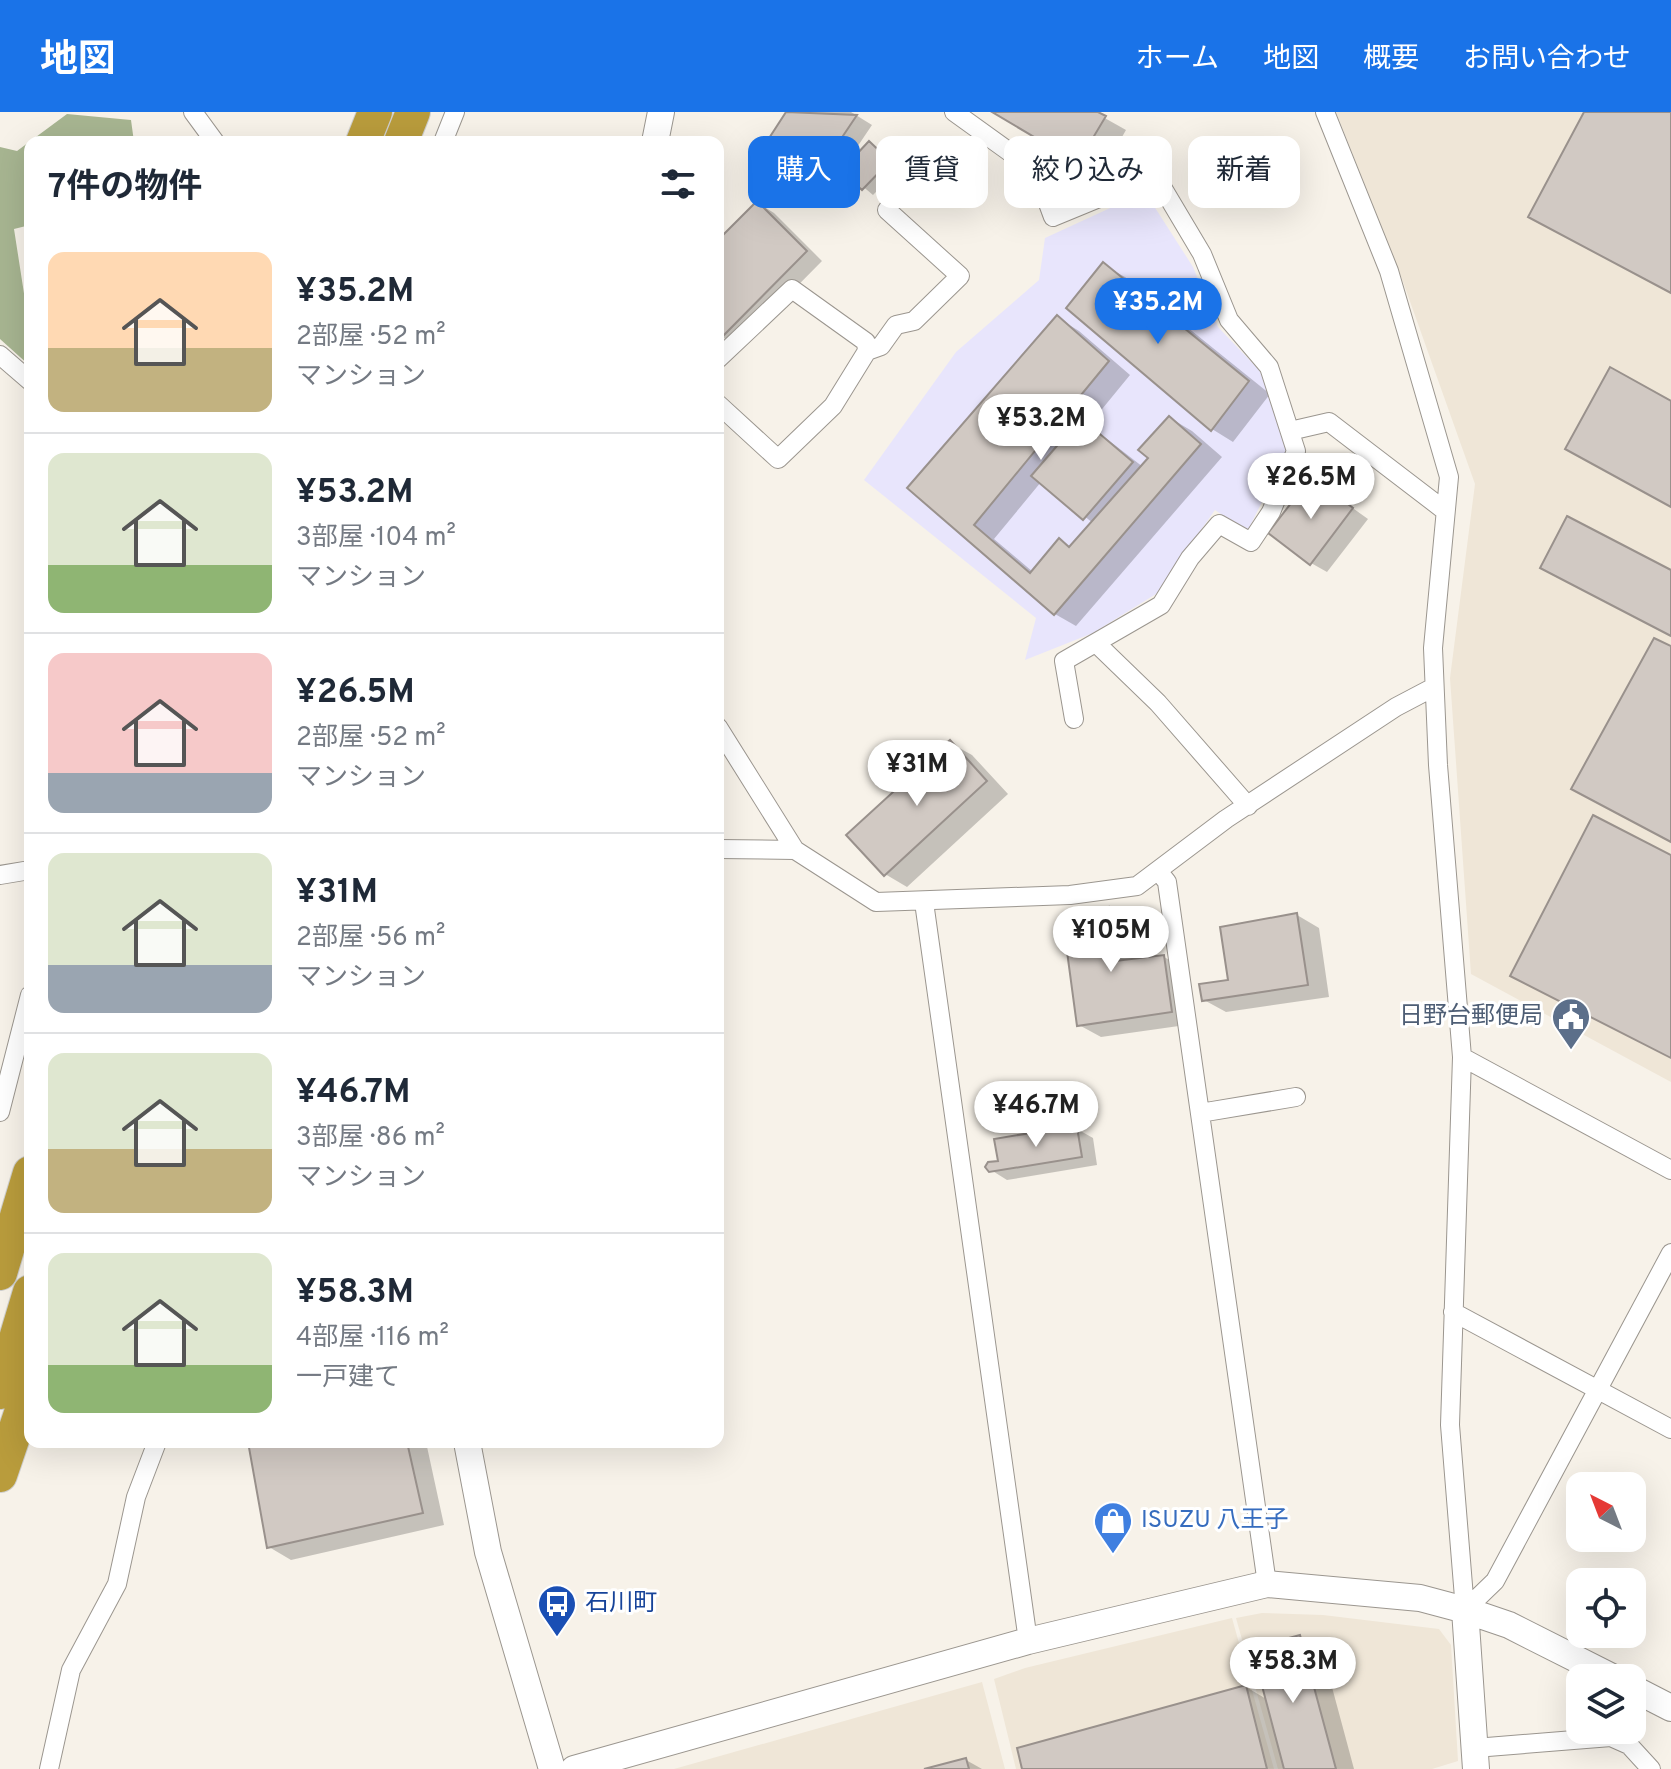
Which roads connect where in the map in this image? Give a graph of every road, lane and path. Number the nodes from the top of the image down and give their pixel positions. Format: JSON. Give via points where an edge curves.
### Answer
{"nodes":[{"id":1,"x":192,"y":112,"type":"edge"},
{"id":2,"x":375,"y":112,"type":"edge"},
{"id":3,"x":413,"y":112,"type":"edge"},
{"id":4,"x":455,"y":112,"type":"edge"},
{"id":5,"x":661,"y":112,"type":"edge"},
{"id":6,"x":954,"y":112,"type":"edge"},
{"id":7,"x":1325,"y":112,"type":"edge"},
{"id":8,"x":202,"y":136,"type":"edge"},
{"id":9,"x":210,"y":136,"type":"edge"},
{"id":10,"x":365,"y":136,"type":"edge"},
{"id":11,"x":403,"y":136,"type":"edge"},
{"id":12,"x":445,"y":136,"type":"edge"},
{"id":13,"x":656,"y":136,"type":"edge"},
{"id":14,"x":887,"y":210,"type":"dead end"},
{"id":15,"x":867,"y":351,"type":"junction"},
{"id":16,"x":724,"y":353,"type":"edge"},
{"id":17,"x":0,"y":355,"type":"edge"},
{"id":18,"x":24,"y":376,"type":"edge"},
{"id":19,"x":724,"y":410,"type":"edge"},
{"id":20,"x":1290,"y":431,"type":"junction"},
{"id":21,"x":1444,"y":510,"type":"junction"},
{"id":22,"x":1097,"y":644,"type":"junction"},
{"id":23,"x":1434,"y":687,"type":"junction"},
{"id":24,"x":1074,"y":719,"type":"dead end"},
{"id":25,"x":724,"y":737,"type":"edge"},
{"id":26,"x":1248,"y":806,"type":"junction"},
{"id":27,"x":724,"y":849,"type":"edge"},
{"id":28,"x":795,"y":850,"type":"junction"},
{"id":29,"x":24,"y":871,"type":"edge"},
{"id":30,"x":1159,"y":872,"type":"junction"},
{"id":31,"x":0,"y":875,"type":"edge"},
{"id":32,"x":924,"y":902,"type":"junction"},
{"id":33,"x":24,"y":1018,"type":"edge"},
{"id":34,"x":1462,"y":1057,"type":"junction"},
{"id":35,"x":1296,"y":1097,"type":"dead end"},
{"id":36,"x":0,"y":1112,"type":"edge"},
{"id":37,"x":1200,"y":1113,"type":"junction"},
{"id":38,"x":1671,"y":1170,"type":"edge"},
{"id":39,"x":24,"y":1193,"type":"edge"},
{"id":40,"x":1671,"y":1253,"type":"edge"},
{"id":41,"x":0,"y":1273,"type":"edge"},
{"id":42,"x":24,"y":1312,"type":"edge"},
{"id":43,"x":1453,"y":1312,"type":"junction"},
{"id":44,"x":1598,"y":1390,"type":"junction"},
{"id":45,"x":0,"y":1392,"type":"edge"},
{"id":46,"x":24,"y":1405,"type":"edge"},
{"id":47,"x":1671,"y":1429,"type":"edge"},
{"id":48,"x":155,"y":1448,"type":"edge"},
{"id":49,"x":468,"y":1448,"type":"edge"},
{"id":50,"x":0,"y":1475,"type":"edge"},
{"id":51,"x":1267,"y":1584,"type":"junction"},
{"id":52,"x":1465,"y":1610,"type":"junction"},
{"id":53,"x":1028,"y":1641,"type":"junction"},
{"id":54,"x":1586,"y":1664,"type":"edge"},
{"id":55,"x":1646,"y":1695,"type":"edge"},
{"id":56,"x":1671,"y":1708,"type":"edge"},
{"id":57,"x":1476,"y":1758,"type":"edge"},
{"id":58,"x":49,"y":1769,"type":"edge"},
{"id":59,"x":552,"y":1769,"type":"edge"},
{"id":60,"x":574,"y":1769,"type":"edge"},
{"id":61,"x":1651,"y":1769,"type":"edge"}],
"edges":[{"from":1,"to":8,"type":"street"},
{"from":1,"to":9,"type":"street"},
{"from":2,"to":10,"type":"highway"},
{"from":3,"to":11,"type":"highway"},
{"from":4,"to":12,"type":"street"},
{"from":5,"to":13,"type":"street"},
{"from":6,"to":20,"type":"street","via":[[1036,171],[1053,217],[1155,175],[1202,254],[1229,320],[1269,367]]},
{"from":7,"to":21,"type":"street","via":[[1389,271],[1449,477]]},
{"from":14,"to":15,"type":"street","via":[[960,276],[914,321],[896,325],[881,346]]},
{"from":15,"to":16,"type":"street","via":[[866,342],[792,289]]},
{"from":15,"to":19,"type":"street","via":[[833,406],[778,459]]},
{"from":17,"to":18,"type":"street"},
{"from":20,"to":21,"type":"street","via":[[1329,422]]},
{"from":20,"to":22,"type":"street","via":[[1296,451],[1271,512],[1251,542],[1219,524],[1161,605]]},
{"from":21,"to":23,"type":"street"},
{"from":22,"to":24,"type":"street","via":[[1064,661]]},
{"from":22,"to":26,"type":"street","via":[[1158,703]]},
{"from":23,"to":26,"type":"street"},
{"from":23,"to":34,"type":"street"},
{"from":25,"to":28,"type":"street"},
{"from":26,"to":30,"type":"street"},
{"from":27,"to":28,"type":"street"},
{"from":28,"to":32,"type":"street","via":[[876,902]]},
{"from":29,"to":31,"type":"street"},
{"from":30,"to":32,"type":"street","via":[[1128,889]]},
{"from":30,"to":37,"type":"street","via":[[1167,882]]},
{"from":32,"to":53,"type":"street"},
{"from":33,"to":36,"type":"street"},
{"from":34,"to":38,"type":"street"},
{"from":34,"to":43,"type":"street"},
{"from":35,"to":37,"type":"street"},
{"from":37,"to":51,"type":"street"},
{"from":39,"to":41,"type":"highway"},
{"from":40,"to":44,"type":"street"},
{"from":42,"to":45,"type":"highway"},
{"from":43,"to":44,"type":"street"},
{"from":43,"to":52,"type":"street","via":[[1450,1425]]},
{"from":44,"to":47,"type":"street"},
{"from":44,"to":52,"type":"street","via":[[1495,1581]]},
{"from":46,"to":50,"type":"highway"},
{"from":48,"to":58,"type":"street","via":[[136,1497],[117,1584],[71,1670]]},
{"from":49,"to":59,"type":"street","via":[[488,1552]]},
{"from":51,"to":52,"type":"street","via":[[1420,1598]]},
{"from":51,"to":53,"type":"street"},
{"from":52,"to":54,"type":"street","via":[[1509,1625]]},
{"from":52,"to":57,"type":"street"},
{"from":53,"to":60,"type":"street"},
{"from":55,"to":56,"type":"street"},
{"from":57,"to":61,"type":"street","via":[[1611,1737],[1629,1745]]}]}
